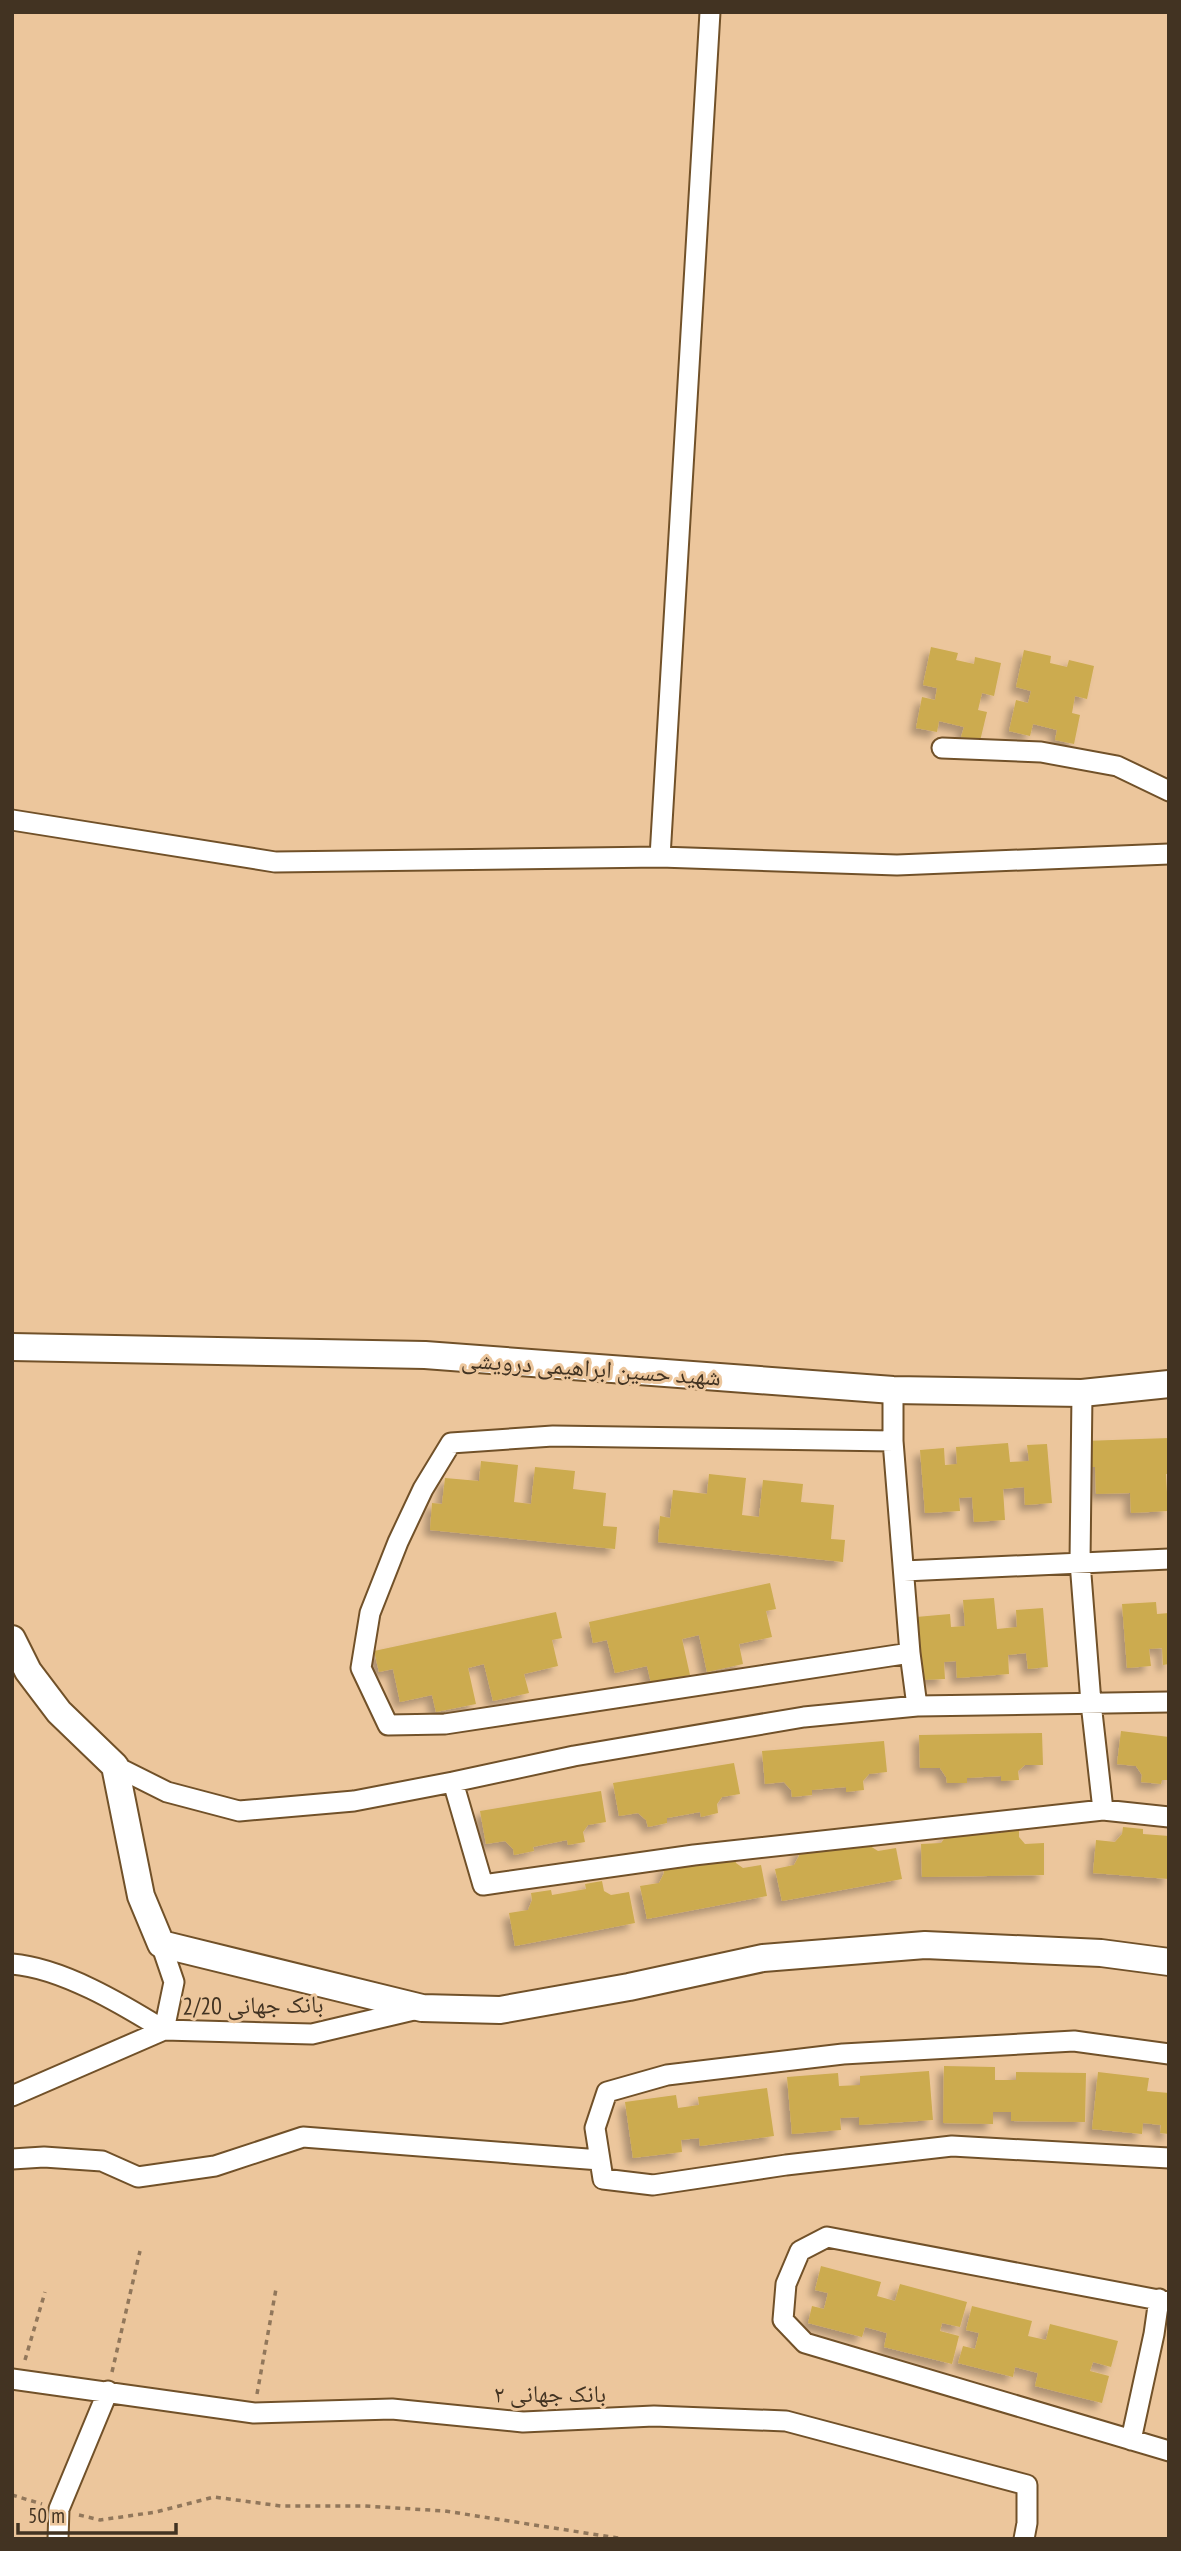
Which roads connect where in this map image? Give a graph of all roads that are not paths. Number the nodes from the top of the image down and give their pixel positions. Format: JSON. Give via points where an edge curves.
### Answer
{"nodes":[{"id":1,"x":710,"y":12,"type":"edge"},
{"id":2,"x":942,"y":748,"type":"dead end"},
{"id":3,"x":1169,"y":791,"type":"edge"},
{"id":4,"x":12,"y":820,"type":"edge"},
{"id":5,"x":1169,"y":854,"type":"edge"},
{"id":6,"x":660,"y":857,"type":"junction"},
{"id":7,"x":12,"y":1347,"type":"edge"},
{"id":8,"x":1169,"y":1384,"type":"edge"},
{"id":9,"x":893,"y":1390,"type":"junction"},
{"id":10,"x":1082,"y":1393,"type":"junction"},
{"id":11,"x":893,"y":1441,"type":"junction"},
{"id":12,"x":1169,"y":1559,"type":"edge"},
{"id":13,"x":1080,"y":1562,"type":"junction"},
{"id":14,"x":904,"y":1571,"type":"junction"},
{"id":15,"x":12,"y":1639,"type":"edge"},
{"id":16,"x":910,"y":1653,"type":"junction"},
{"id":17,"x":1169,"y":1702,"type":"edge"},
{"id":18,"x":1091,"y":1703,"type":"junction"},
{"id":19,"x":917,"y":1706,"type":"junction"},
{"id":20,"x":115,"y":1766,"type":"junction"},
{"id":21,"x":453,"y":1782,"type":"junction"},
{"id":22,"x":1103,"y":1810,"type":"junction"},
{"id":23,"x":1169,"y":1817,"type":"edge"},
{"id":24,"x":161,"y":1944,"type":"junction"},
{"id":25,"x":1169,"y":1962,"type":"edge"},
{"id":26,"x":12,"y":1964,"type":"edge"},
{"id":27,"x":422,"y":2008,"type":"junction"},
{"id":28,"x":164,"y":2030,"type":"junction"},
{"id":29,"x":1169,"y":2054,"type":"edge"},
{"id":30,"x":12,"y":2096,"type":"edge"},
{"id":31,"x":1169,"y":2158,"type":"edge"},
{"id":32,"x":12,"y":2159,"type":"edge"},
{"id":33,"x":600,"y":2160,"type":"junction"},
{"id":34,"x":1164,"y":2301,"type":"edge"},
{"id":35,"x":16,"y":2379,"type":"edge"},
{"id":36,"x":108,"y":2391,"type":"junction"},
{"id":37,"x":1131,"y":2440,"type":"junction"},
{"id":38,"x":1169,"y":2451,"type":"edge"},
{"id":39,"x":58,"y":2539,"type":"edge"},
{"id":40,"x":1024,"y":2539,"type":"edge"}],
"edges":[{"from":1,"to":6,"type":"street"},
{"from":2,"to":3,"type":"street","via":[[1041,752],[1117,766]]},
{"from":4,"to":6,"type":"street","via":[[275,862]]},
{"from":5,"to":6,"type":"street","via":[[897,865]]},
{"from":7,"to":9,"type":"street","name":"شهید حسین ابراهیمی درویشی","via":[[425,1356]]},
{"from":8,"to":10,"type":"street","name":"شهید حسین ابراهیمی درویشی"},
{"from":9,"to":10,"type":"street","name":"شهید حسین ابراهیمی درویشی"},
{"from":9,"to":11,"type":"street"},
{"from":10,"to":13,"type":"street"},
{"from":11,"to":14,"type":"street"},
{"from":11,"to":16,"type":"street","via":[[553,1436],[451,1443],[398,1542],[370,1613],[361,1668],[388,1725],[445,1724]]},
{"from":12,"to":13,"type":"street"},
{"from":13,"to":14,"type":"street"},
{"from":13,"to":18,"type":"street"},
{"from":14,"to":16,"type":"street"},
{"from":15,"to":20,"type":"street","via":[[28,1671],[59,1712]]},
{"from":16,"to":19,"type":"street"},
{"from":17,"to":18,"type":"street"},
{"from":18,"to":19,"type":"street"},
{"from":18,"to":22,"type":"street"},
{"from":19,"to":21,"type":"street","via":[[777,1722],[574,1756]]},
{"from":20,"to":21,"type":"street","via":[[167,1792],[239,1811],[354,1801]]},
{"from":20,"to":24,"type":"street","via":[[141,1896]]},
{"from":21,"to":22,"type":"street","via":[[483,1885],[694,1855]]},
{"from":22,"to":23,"type":"street"},
{"from":24,"to":27,"type":"street"},
{"from":24,"to":28,"type":"street","via":[[174,1982]]},
{"from":25,"to":27,"type":"street","via":[[1101,1953],[925,1945],[763,1958],[500,2010]]},
{"from":26,"to":28,"type":"street","via":[[32,1966],[117,2001]]},
{"from":27,"to":28,"type":"street","name":"بانک جهانی 2/20","via":[[312,2034]]},
{"from":28,"to":30,"type":"street","name":"بانک جهانی 2/20"},
{"from":29,"to":33,"type":"street","via":[[1074,2041],[843,2054],[667,2075],[607,2092],[595,2128]]},
{"from":31,"to":33,"type":"street","via":[[952,2146],[653,2185],[603,2179]]},
{"from":32,"to":33,"type":"street","via":[[102,2161],[138,2177],[215,2166],[303,2137]]},
{"from":34,"to":37,"type":"street"},
{"from":34,"to":37,"type":"street","via":[[827,2237],[800,2251],[786,2284],[783,2320],[804,2343]]},
{"from":35,"to":36,"type":"street","name":"بانک جهانی ۲"},
{"from":36,"to":39,"type":"street","via":[[59,2509]]},
{"from":36,"to":40,"type":"street","name":"بانک جهانی ۲","via":[[254,2413],[392,2409],[523,2422],[654,2416],[786,2421],[1027,2485]]},
{"from":37,"to":38,"type":"street"}]}
